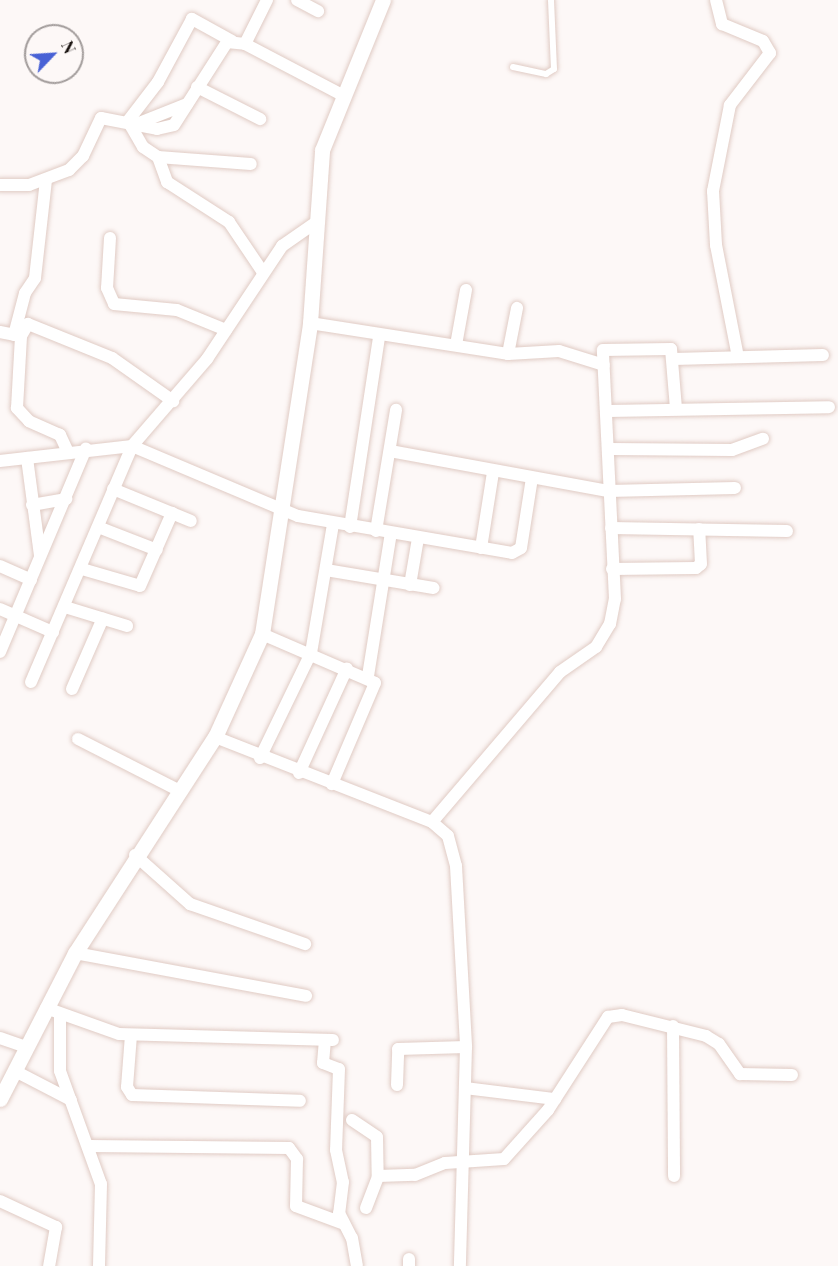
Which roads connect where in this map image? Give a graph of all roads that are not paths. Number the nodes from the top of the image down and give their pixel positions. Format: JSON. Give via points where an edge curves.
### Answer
{"nodes":[{"id":1,"x":267,"y":0,"type":"edge"},
{"id":2,"x":297,"y":0,"type":"edge"},
{"id":3,"x":383,"y":0,"type":"edge"},
{"id":4,"x":551,"y":0,"type":"edge"},
{"id":5,"x":716,"y":0,"type":"edge"},
{"id":6,"x":318,"y":11,"type":"dead end"},
{"id":7,"x":232,"y":41,"type":"junction"},
{"id":8,"x":245,"y":44,"type":"junction"},
{"id":9,"x":513,"y":67,"type":"dead end"},
{"id":10,"x":197,"y":87,"type":"junction"},
{"id":11,"x":344,"y":96,"type":"junction"},
{"id":12,"x":260,"y":120,"type":"dead end"},
{"id":13,"x":133,"y":122,"type":"junction"},
{"id":14,"x":158,"y":157,"type":"junction"},
{"id":15,"x":251,"y":164,"type":"dead end"},
{"id":16,"x":46,"y":180,"type":"junction"},
{"id":17,"x":0,"y":185,"type":"edge"},
{"id":18,"x":315,"y":223,"type":"junction"},
{"id":19,"x":110,"y":238,"type":"dead end"},
{"id":20,"x":262,"y":271,"type":"junction"},
{"id":21,"x":466,"y":290,"type":"dead end"},
{"id":22,"x":518,"y":308,"type":"dead end"},
{"id":23,"x":310,"y":323,"type":"junction"},
{"id":24,"x":226,"y":330,"type":"junction"},
{"id":25,"x":0,"y":332,"type":"edge"},
{"id":26,"x":18,"y":335,"type":"junction"},
{"id":27,"x":379,"y":337,"type":"junction"},
{"id":28,"x":456,"y":345,"type":"junction"},
{"id":29,"x":508,"y":354,"type":"junction"},
{"id":30,"x":823,"y":355,"type":"dead end"},
{"id":31,"x":738,"y":357,"type":"junction"},
{"id":32,"x":674,"y":359,"type":"junction"},
{"id":33,"x":604,"y":365,"type":"junction"},
{"id":34,"x":173,"y":401,"type":"junction"},
{"id":35,"x":830,"y":407,"type":"dead end"},
{"id":36,"x":676,"y":409,"type":"junction"},
{"id":37,"x":396,"y":410,"type":"dead end"},
{"id":38,"x":608,"y":411,"type":"junction"},
{"id":39,"x":763,"y":439,"type":"dead end"},
{"id":40,"x":132,"y":446,"type":"junction"},
{"id":41,"x":86,"y":448,"type":"junction"},
{"id":42,"x":610,"y":449,"type":"junction"},
{"id":43,"x":67,"y":450,"type":"junction"},
{"id":44,"x":390,"y":451,"type":"junction"},
{"id":45,"x":27,"y":458,"type":"junction"},
{"id":46,"x":0,"y":461,"type":"edge"},
{"id":47,"x":493,"y":472,"type":"junction"},
{"id":48,"x":532,"y":478,"type":"junction"},
{"id":49,"x":735,"y":488,"type":"dead end"},
{"id":50,"x":113,"y":489,"type":"junction"},
{"id":51,"x":609,"y":491,"type":"junction"},
{"id":52,"x":66,"y":499,"type":"junction"},
{"id":53,"x":32,"y":505,"type":"junction"},
{"id":54,"x":283,"y":510,"type":"junction"},
{"id":55,"x":172,"y":513,"type":"junction"},
{"id":56,"x":191,"y":521,"type":"dead end"},
{"id":57,"x":333,"y":524,"type":"junction"},
{"id":58,"x":98,"y":527,"type":"junction"},
{"id":59,"x":350,"y":527,"type":"junction"},
{"id":60,"x":611,"y":528,"type":"junction"},
{"id":61,"x":699,"y":529,"type":"junction"},
{"id":62,"x":376,"y":531,"type":"junction"},
{"id":63,"x":787,"y":531,"type":"dead end"},
{"id":64,"x":391,"y":533,"type":"junction"},
{"id":65,"x":418,"y":538,"type":"junction"},
{"id":66,"x":481,"y":548,"type":"junction"},
{"id":67,"x":157,"y":550,"type":"junction"},
{"id":68,"x":40,"y":555,"type":"junction"},
{"id":69,"x":0,"y":566,"type":"edge"},
{"id":70,"x":612,"y":568,"type":"junction"},
{"id":71,"x":82,"y":569,"type":"junction"},
{"id":72,"x":326,"y":570,"type":"junction"},
{"id":73,"x":31,"y":580,"type":"junction"},
{"id":74,"x":385,"y":581,"type":"junction"},
{"id":75,"x":410,"y":585,"type":"junction"},
{"id":76,"x":433,"y":588,"type":"dead end"},
{"id":77,"x":65,"y":607,"type":"junction"},
{"id":78,"x":0,"y":609,"type":"edge"},
{"id":79,"x":16,"y":617,"type":"junction"},
{"id":80,"x":103,"y":618,"type":"junction"},
{"id":81,"x":128,"y":626,"type":"dead end"},
{"id":82,"x":53,"y":632,"type":"junction"},
{"id":83,"x":262,"y":634,"type":"junction"},
{"id":84,"x":0,"y":652,"type":"edge"},
{"id":85,"x":311,"y":653,"type":"junction"},
{"id":86,"x":347,"y":668,"type":"junction"},
{"id":87,"x":368,"y":676,"type":"junction"},
{"id":88,"x":31,"y":682,"type":"dead end"},
{"id":89,"x":72,"y":688,"type":"dead end"},
{"id":90,"x":215,"y":737,"type":"junction"},
{"id":91,"x":78,"y":739,"type":"dead end"},
{"id":92,"x":260,"y":758,"type":"junction"},
{"id":93,"x":299,"y":773,"type":"junction"},
{"id":94,"x":332,"y":784,"type":"junction"},
{"id":95,"x":178,"y":790,"type":"junction"},
{"id":96,"x":432,"y":822,"type":"junction"},
{"id":97,"x":135,"y":855,"type":"junction"},
{"id":98,"x":304,"y":944,"type":"dead end"},
{"id":99,"x":75,"y":953,"type":"junction"},
{"id":100,"x":306,"y":996,"type":"dead end"},
{"id":101,"x":46,"y":1008,"type":"junction"},
{"id":102,"x":60,"y":1015,"type":"junction"},
{"id":103,"x":674,"y":1026,"type":"junction"},
{"id":104,"x":131,"y":1035,"type":"junction"},
{"id":105,"x":0,"y":1038,"type":"edge"},
{"id":106,"x":26,"y":1047,"type":"junction"},
{"id":107,"x":466,"y":1047,"type":"junction"},
{"id":108,"x":15,"y":1071,"type":"junction"},
{"id":109,"x":792,"y":1075,"type":"dead end"},
{"id":110,"x":397,"y":1085,"type":"dead end"},
{"id":111,"x":465,"y":1088,"type":"junction"},
{"id":112,"x":0,"y":1099,"type":"edge"},
{"id":113,"x":555,"y":1099,"type":"junction"},
{"id":114,"x":71,"y":1100,"type":"junction"},
{"id":115,"x":300,"y":1101,"type":"dead end"},
{"id":116,"x":352,"y":1120,"type":"dead end"},
{"id":117,"x":89,"y":1146,"type":"junction"},
{"id":118,"x":464,"y":1162,"type":"junction"},
{"id":119,"x":378,"y":1176,"type":"junction"},
{"id":120,"x":674,"y":1176,"type":"dead end"},
{"id":121,"x":0,"y":1201,"type":"edge"},
{"id":122,"x":366,"y":1208,"type":"dead end"},
{"id":123,"x":342,"y":1223,"type":"junction"},
{"id":124,"x":49,"y":1266,"type":"edge"},
{"id":125,"x":99,"y":1266,"type":"edge"},
{"id":126,"x":357,"y":1266,"type":"edge"},
{"id":127,"x":460,"y":1266,"type":"edge"}],
"edges":[{"from":1,"to":8,"type":"street"},
{"from":2,"to":6,"type":"street"},
{"from":3,"to":11,"type":"street"},
{"from":4,"to":9,"type":"lane","via":[[554,69],[546,74]]},
{"from":5,"to":31,"type":"street","via":[[722,24],[763,41],[770,53],[730,105],[713,191],[716,245]]},
{"from":7,"to":8,"type":"street"},
{"from":7,"to":10,"type":"street","via":[[219,49]]},
{"from":7,"to":13,"type":"street","via":[[192,19]]},
{"from":8,"to":11,"type":"street"},
{"from":10,"to":12,"type":"street"},
{"from":10,"to":13,"type":"street","via":[[188,104]]},
{"from":11,"to":18,"type":"street","via":[[322,150]]},
{"from":13,"to":14,"type":"street","via":[[143,147]]},
{"from":13,"to":16,"type":"street","via":[[101,118],[80,161]]},
{"from":14,"to":15,"type":"street"},
{"from":14,"to":20,"type":"street","via":[[167,183],[229,222]]},
{"from":16,"to":17,"type":"street"},
{"from":16,"to":26,"type":"street","via":[[35,278],[25,293]]},
{"from":18,"to":20,"type":"street","via":[[289,239]]},
{"from":18,"to":23,"type":"street"},
{"from":19,"to":24,"type":"street","via":[[107,288],[114,304],[177,310]]},
{"from":20,"to":24,"type":"street"},
{"from":21,"to":28,"type":"street"},
{"from":22,"to":29,"type":"street"},
{"from":23,"to":27,"type":"street"},
{"from":23,"to":54,"type":"street"},
{"from":24,"to":34,"type":"street"},
{"from":25,"to":26,"type":"street"},
{"from":26,"to":34,"type":"street","via":[[28,324],[90,347]]},
{"from":26,"to":43,"type":"street","via":[[17,408],[29,421],[60,435]]},
{"from":27,"to":28,"type":"street"},
{"from":27,"to":59,"type":"street"},
{"from":28,"to":29,"type":"street"},
{"from":29,"to":33,"type":"street","via":[[559,351]]},
{"from":30,"to":31,"type":"street"},
{"from":31,"to":32,"type":"street"},
{"from":32,"to":33,"type":"street","via":[[667,347],[608,348]]},
{"from":32,"to":36,"type":"street"},
{"from":33,"to":38,"type":"street"},
{"from":34,"to":40,"type":"street"},
{"from":35,"to":36,"type":"street"},
{"from":36,"to":38,"type":"street"},
{"from":37,"to":44,"type":"street"},
{"from":38,"to":42,"type":"street"},
{"from":39,"to":42,"type":"street","via":[[732,450]]},
{"from":40,"to":41,"type":"street"},
{"from":40,"to":50,"type":"street"},
{"from":40,"to":54,"type":"street"},
{"from":41,"to":43,"type":"street"},
{"from":41,"to":52,"type":"street"},
{"from":42,"to":51,"type":"street"},
{"from":43,"to":45,"type":"street"},
{"from":44,"to":47,"type":"street"},
{"from":44,"to":62,"type":"street"},
{"from":45,"to":46,"type":"street"},
{"from":45,"to":53,"type":"street"},
{"from":47,"to":48,"type":"street"},
{"from":47,"to":66,"type":"street"},
{"from":48,"to":51,"type":"street"},
{"from":48,"to":66,"type":"street","via":[[519,552]]},
{"from":49,"to":51,"type":"street"},
{"from":50,"to":55,"type":"street"},
{"from":50,"to":58,"type":"street"},
{"from":51,"to":60,"type":"street"},
{"from":52,"to":53,"type":"street"},
{"from":52,"to":68,"type":"street"},
{"from":53,"to":68,"type":"street"},
{"from":54,"to":57,"type":"street"},
{"from":54,"to":83,"type":"street"},
{"from":55,"to":56,"type":"street"},
{"from":55,"to":67,"type":"street"},
{"from":57,"to":59,"type":"street"},
{"from":57,"to":72,"type":"street"},
{"from":58,"to":67,"type":"street"},
{"from":58,"to":71,"type":"street"},
{"from":59,"to":62,"type":"street"},
{"from":60,"to":61,"type":"street"},
{"from":60,"to":70,"type":"street"},
{"from":61,"to":63,"type":"street"},
{"from":61,"to":70,"type":"street","via":[[701,564],[696,568]]},
{"from":62,"to":64,"type":"street"},
{"from":64,"to":65,"type":"street"},
{"from":64,"to":74,"type":"street"},
{"from":65,"to":66,"type":"street"},
{"from":65,"to":75,"type":"street"},
{"from":67,"to":71,"type":"street","via":[[140,586]]},
{"from":68,"to":73,"type":"street"},
{"from":69,"to":73,"type":"street"},
{"from":70,"to":96,"type":"street","via":[[614,612],[596,647],[560,672]]},
{"from":71,"to":77,"type":"street"},
{"from":72,"to":74,"type":"street"},
{"from":72,"to":85,"type":"street"},
{"from":73,"to":79,"type":"street"},
{"from":74,"to":75,"type":"street"},
{"from":74,"to":87,"type":"street"},
{"from":75,"to":76,"type":"street"},
{"from":77,"to":80,"type":"street"},
{"from":77,"to":82,"type":"street"},
{"from":78,"to":79,"type":"street"},
{"from":79,"to":82,"type":"street"},
{"from":79,"to":84,"type":"street"},
{"from":80,"to":81,"type":"street"},
{"from":80,"to":89,"type":"street"},
{"from":82,"to":88,"type":"street"},
{"from":83,"to":85,"type":"street"},
{"from":83,"to":90,"type":"street"},
{"from":85,"to":86,"type":"street"},
{"from":85,"to":92,"type":"street"},
{"from":86,"to":87,"type":"street"},
{"from":86,"to":93,"type":"street"},
{"from":87,"to":94,"type":"street","via":[[375,690]]},
{"from":90,"to":92,"type":"street"},
{"from":90,"to":95,"type":"street"},
{"from":91,"to":95,"type":"street"},
{"from":92,"to":93,"type":"street"},
{"from":93,"to":94,"type":"street"},
{"from":94,"to":96,"type":"street"},
{"from":95,"to":97,"type":"street"},
{"from":96,"to":107,"type":"street","via":[[448,836],[456,866]]},
{"from":97,"to":98,"type":"street","via":[[190,904]]},
{"from":97,"to":99,"type":"street"},
{"from":99,"to":100,"type":"street"},
{"from":99,"to":101,"type":"street"},
{"from":101,"to":102,"type":"street"},
{"from":101,"to":106,"type":"street"},
{"from":102,"to":104,"type":"street"},
{"from":102,"to":114,"type":"street","via":[[58,1058]]},
{"from":103,"to":109,"type":"street","via":[[714,1040],[740,1074]]},
{"from":103,"to":113,"type":"street","via":[[622,1015],[608,1017]]},
{"from":103,"to":120,"type":"street"},
{"from":104,"to":115,"type":"street","via":[[127,1087],[132,1095]]},
{"from":104,"to":123,"type":"street","via":[[329,1040],[323,1063],[339,1069],[335,1138]]},
{"from":105,"to":106,"type":"street"},
{"from":106,"to":108,"type":"street"},
{"from":107,"to":110,"type":"street","via":[[399,1049]]},
{"from":107,"to":111,"type":"street"},
{"from":108,"to":112,"type":"street"},
{"from":108,"to":114,"type":"street"},
{"from":111,"to":113,"type":"street"},
{"from":111,"to":118,"type":"street"},
{"from":113,"to":118,"type":"street","via":[[504,1159]]},
{"from":114,"to":117,"type":"street"},
{"from":116,"to":119,"type":"street","via":[[376,1137]]},
{"from":117,"to":123,"type":"street","via":[[289,1148],[297,1159],[296,1206]]},
{"from":117,"to":125,"type":"street","via":[[101,1184]]},
{"from":118,"to":119,"type":"street","via":[[421,1174]]},
{"from":118,"to":127,"type":"street"},
{"from":119,"to":122,"type":"street"},
{"from":121,"to":124,"type":"street","via":[[56,1227]]},
{"from":123,"to":126,"type":"street","via":[[352,1238]]}]}
